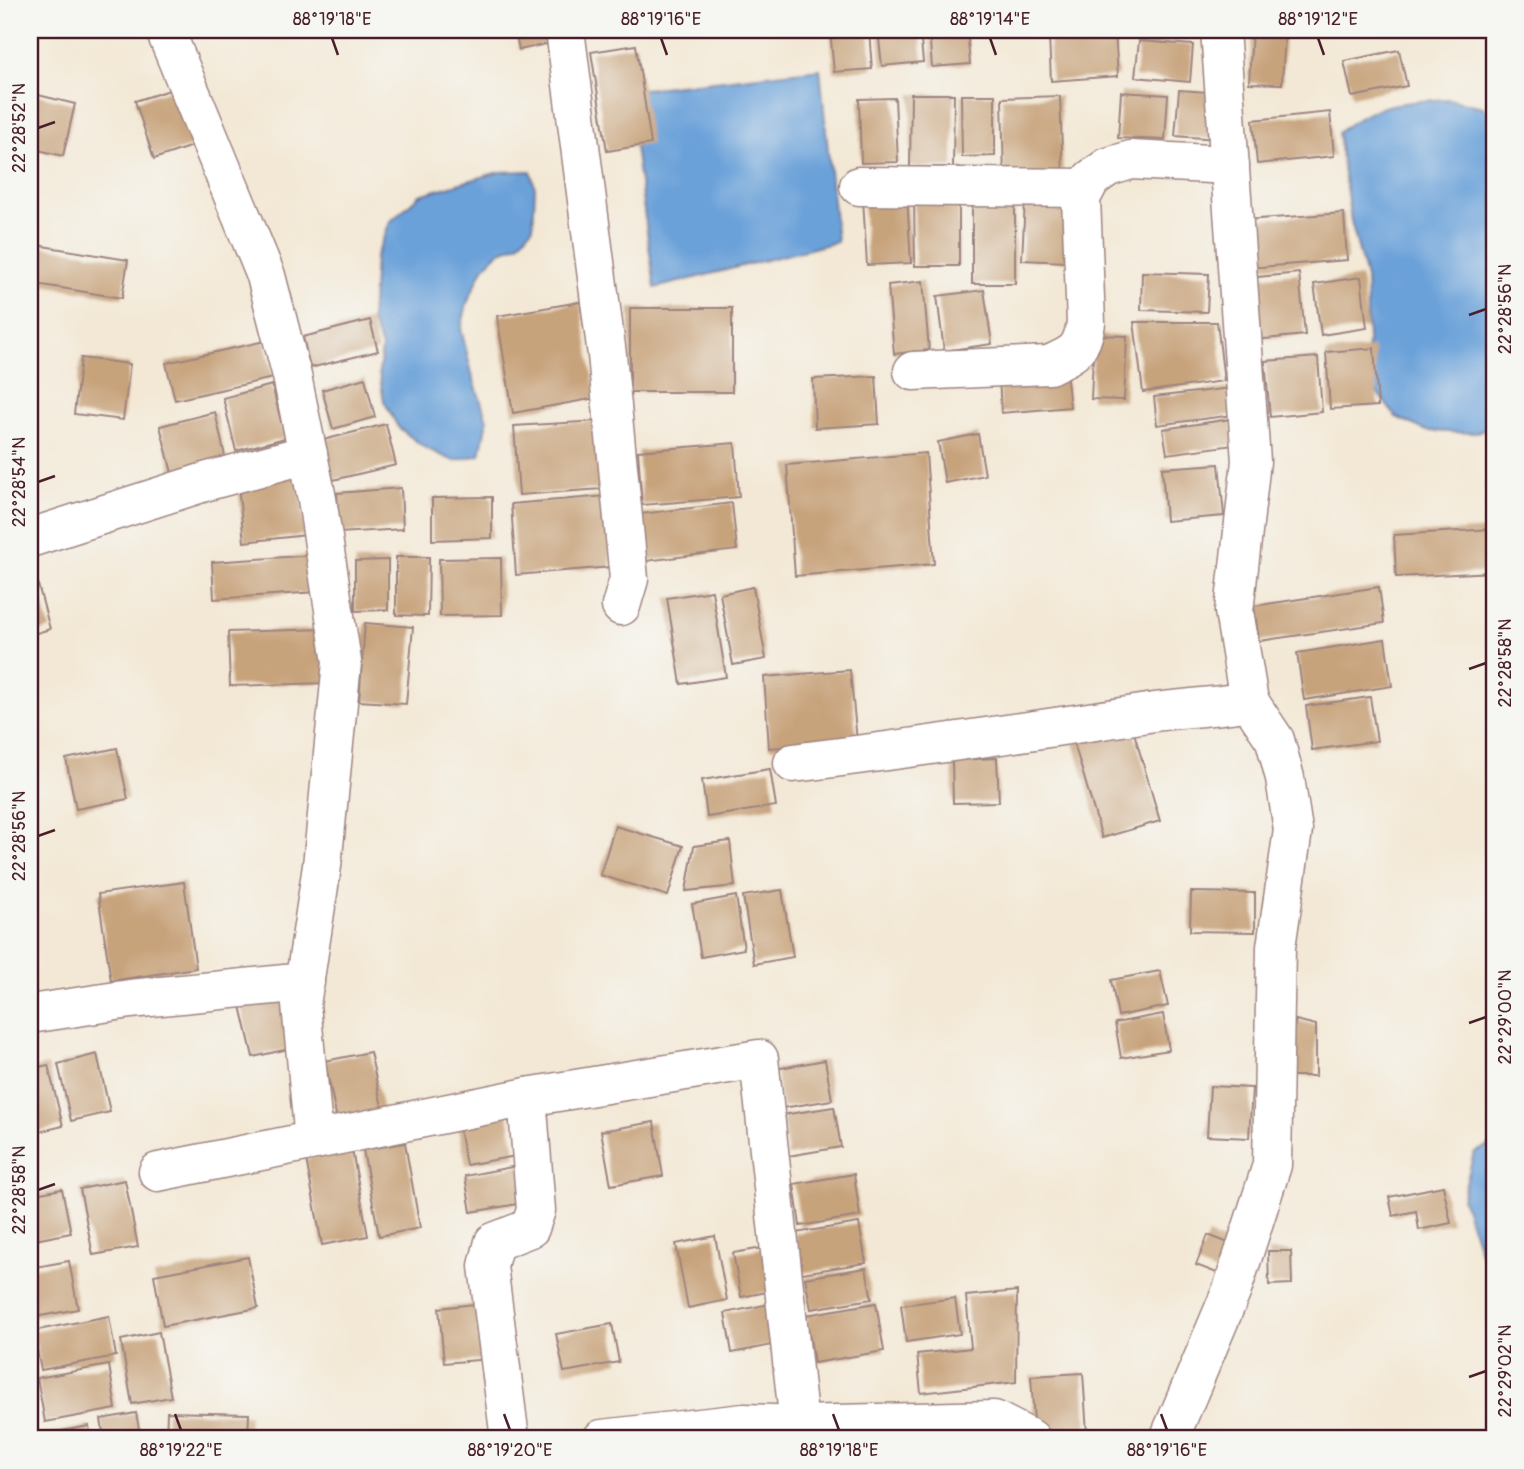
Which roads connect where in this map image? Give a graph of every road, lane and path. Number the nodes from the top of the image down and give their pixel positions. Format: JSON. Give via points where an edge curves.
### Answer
{"nodes":[{"id":1,"x":165,"y":30,"type":"edge"},
{"id":2,"x":565,"y":30,"type":"edge"},
{"id":3,"x":1220,"y":30,"type":"edge"},
{"id":4,"x":1230,"y":165,"type":"junction"},
{"id":5,"x":859,"y":186,"type":"dead end"},
{"id":6,"x":1086,"y":188,"type":"junction"},
{"id":7,"x":913,"y":371,"type":"dead end"},
{"id":8,"x":308,"y":454,"type":"junction"},
{"id":9,"x":30,"y":538,"type":"edge"},
{"id":10,"x":621,"y":606,"type":"dead end"},
{"id":11,"x":1249,"y":701,"type":"junction"},
{"id":12,"x":793,"y":763,"type":"dead end"},
{"id":13,"x":304,"y":982,"type":"junction"},
{"id":14,"x":30,"y":1014,"type":"edge"},
{"id":15,"x":527,"y":1097,"type":"junction"},
{"id":16,"x":314,"y":1140,"type":"junction"},
{"id":17,"x":158,"y":1172,"type":"dead end"},
{"id":18,"x":799,"y":1425,"type":"junction"},
{"id":19,"x":510,"y":1439,"type":"edge"},
{"id":20,"x":602,"y":1439,"type":"edge"},
{"id":21,"x":1031,"y":1439,"type":"edge"},
{"id":22,"x":1169,"y":1439,"type":"edge"}],
"edges":[{"from":1,"to":8,"type":"street","via":[[266,276]]},
{"from":2,"to":10,"type":"street","via":[[608,368],[628,579]]},
{"from":3,"to":4,"type":"street"},
{"from":4,"to":6,"type":"street","via":[[1131,160],[1108,167]]},
{"from":4,"to":11,"type":"street","via":[[1251,461],[1234,611]]},
{"from":5,"to":6,"type":"street"},
{"from":6,"to":7,"type":"street","via":[[1081,198],[1083,342],[1069,356],[1049,365]]},
{"from":8,"to":9,"type":"street"},
{"from":8,"to":13,"type":"street","via":[[342,662],[322,866]]},
{"from":11,"to":12,"type":"street"},
{"from":11,"to":22,"type":"street","via":[[1275,740],[1293,830],[1276,947],[1272,1165],[1232,1290]]},
{"from":13,"to":14,"type":"street"},
{"from":13,"to":16,"type":"street","via":[[301,1005]]},
{"from":15,"to":16,"type":"street"},
{"from":15,"to":18,"type":"street","via":[[759,1059]]},
{"from":15,"to":19,"type":"street","via":[[536,1210],[530,1228],[495,1242],[488,1266]]},
{"from":16,"to":17,"type":"street"},
{"from":18,"to":20,"type":"street","via":[[744,1423]]},
{"from":18,"to":21,"type":"street","via":[[994,1420]]}]}
